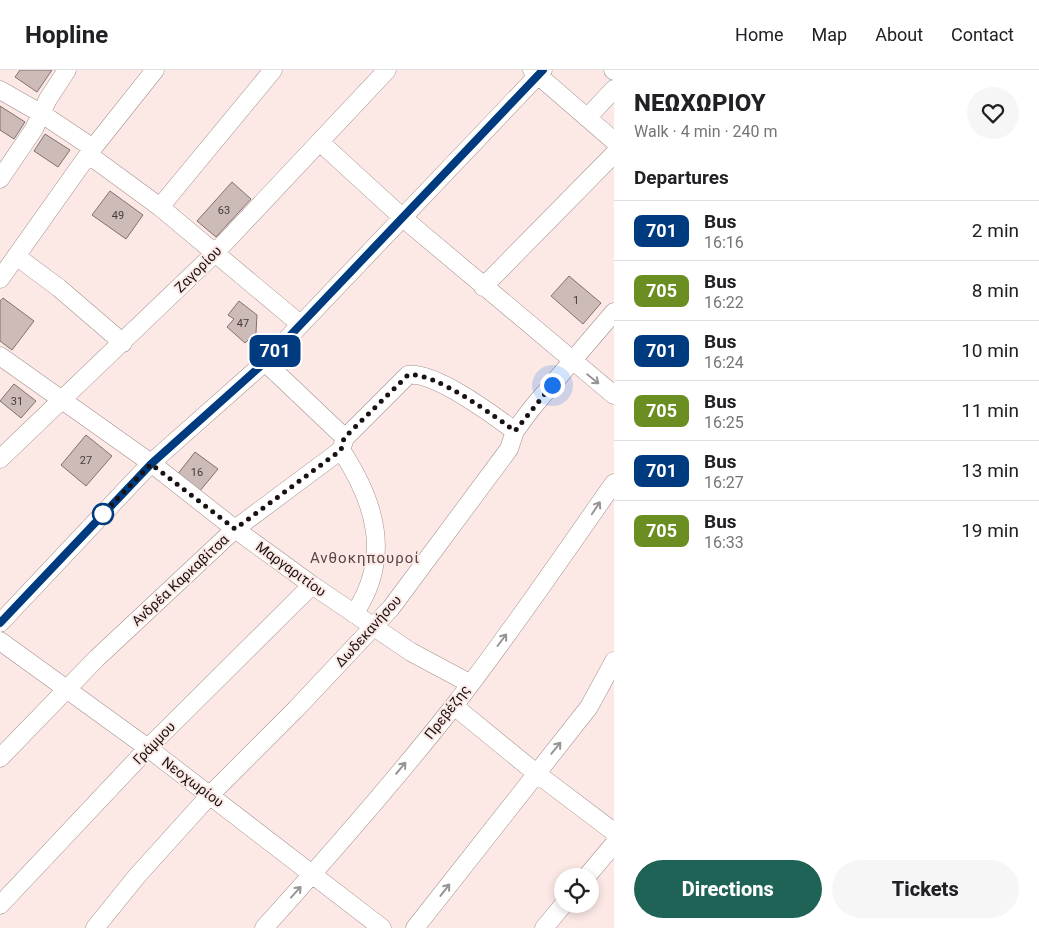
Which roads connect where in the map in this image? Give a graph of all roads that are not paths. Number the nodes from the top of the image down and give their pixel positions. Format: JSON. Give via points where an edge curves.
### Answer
{"nodes":[{"id":1,"x":67,"y":70,"type":"edge"},
{"id":2,"x":155,"y":70,"type":"edge"},
{"id":3,"x":273,"y":70,"type":"edge"},
{"id":4,"x":387,"y":70,"type":"edge"},
{"id":5,"x":538,"y":72,"type":"edge"},
{"id":6,"x":614,"y":89,"type":"edge"},
{"id":7,"x":0,"y":90,"type":"edge"},
{"id":8,"x":42,"y":114,"type":"junction"},
{"id":9,"x":587,"y":118,"type":"junction"},
{"id":10,"x":614,"y":141,"type":"edge"},
{"id":11,"x":321,"y":143,"type":"junction"},
{"id":12,"x":91,"y":152,"type":"junction"},
{"id":13,"x":614,"y":154,"type":"edge"},
{"id":14,"x":0,"y":179,"type":"edge"},
{"id":15,"x":160,"y":207,"type":"junction"},
{"id":16,"x":403,"y":218,"type":"junction"},
{"id":17,"x":215,"y":253,"type":"junction"},
{"id":18,"x":16,"y":256,"type":"junction"},
{"id":19,"x":0,"y":279,"type":"edge"},
{"id":20,"x":483,"y":287,"type":"junction"},
{"id":21,"x":614,"y":312,"type":"edge"},
{"id":22,"x":300,"y":324,"type":"junction"},
{"id":23,"x":123,"y":343,"type":"junction"},
{"id":24,"x":0,"y":356,"type":"edge"},
{"id":25,"x":265,"y":362,"type":"junction"},
{"id":26,"x":572,"y":362,"type":"junction"},
{"id":27,"x":614,"y":395,"type":"edge"},
{"id":28,"x":62,"y":398,"type":"junction"},
{"id":29,"x":515,"y":431,"type":"junction"},
{"id":30,"x":343,"y":444,"type":"junction"},
{"id":31,"x":0,"y":459,"type":"edge"},
{"id":32,"x":151,"y":464,"type":"junction"},
{"id":33,"x":614,"y":483,"type":"edge"},
{"id":34,"x":235,"y":529,"type":"junction"},
{"id":35,"x":312,"y":585,"type":"junction"},
{"id":36,"x":354,"y":614,"type":"junction"},
{"id":37,"x":0,"y":623,"type":"edge"},
{"id":38,"x":372,"y":626,"type":"junction"},
{"id":39,"x":0,"y":641,"type":"edge"},
{"id":40,"x":614,"y":661,"type":"edge"},
{"id":41,"x":469,"y":683,"type":"junction"},
{"id":42,"x":65,"y":690,"type":"junction"},
{"id":43,"x":454,"y":706,"type":"junction"},
{"id":44,"x":148,"y":748,"type":"junction"},
{"id":45,"x":0,"y":758,"type":"edge"},
{"id":46,"x":536,"y":773,"type":"junction"},
{"id":47,"x":210,"y":795,"type":"junction"},
{"id":48,"x":614,"y":832,"type":"edge"},
{"id":49,"x":614,"y":844,"type":"edge"},
{"id":50,"x":594,"y":868,"type":"edge"},
{"id":51,"x":313,"y":874,"type":"junction"},
{"id":52,"x":0,"y":905,"type":"edge"},
{"id":53,"x":556,"y":913,"type":"edge"},
{"id":54,"x":95,"y":928,"type":"edge"},
{"id":55,"x":264,"y":928,"type":"edge"},
{"id":56,"x":382,"y":928,"type":"edge"},
{"id":57,"x":415,"y":928,"type":"edge"},
{"id":58,"x":544,"y":928,"type":"edge"}],
"edges":[{"from":1,"to":8,"type":"street"},
{"from":2,"to":12,"type":"street"},
{"from":3,"to":15,"type":"street"},
{"from":4,"to":11,"type":"street","name":"Ζαγορίου"},
{"from":5,"to":9,"type":"street"},
{"from":5,"to":16,"type":"street"},
{"from":6,"to":9,"type":"street"},
{"from":7,"to":8,"type":"street"},
{"from":8,"to":12,"type":"street"},
{"from":8,"to":14,"type":"street"},
{"from":9,"to":10,"type":"street"},
{"from":11,"to":16,"type":"street"},
{"from":11,"to":17,"type":"street","name":"Ζαγορίου"},
{"from":12,"to":15,"type":"street"},
{"from":12,"to":18,"type":"street"},
{"from":13,"to":20,"type":"street"},
{"from":15,"to":17,"type":"street"},
{"from":16,"to":20,"type":"street"},
{"from":16,"to":22,"type":"street"},
{"from":17,"to":22,"type":"street"},
{"from":17,"to":23,"type":"street","name":"Ζαγορίου"},
{"from":18,"to":19,"type":"street"},
{"from":18,"to":23,"type":"street"},
{"from":20,"to":26,"type":"street"},
{"from":21,"to":26,"type":"street","name":"Δωδεκανήσου"},
{"from":22,"to":25,"type":"street"},
{"from":23,"to":28,"type":"street","name":"Ζαγορίου"},
{"from":24,"to":28,"type":"street","name":"Μαργαριτίου"},
{"from":25,"to":30,"type":"street"},
{"from":25,"to":32,"type":"street"},
{"from":26,"to":27,"type":"street","one_way":true},
{"from":26,"to":29,"type":"street","name":"Δωδεκανήσου"},
{"from":28,"to":31,"type":"street","name":"Ζαγορίου"},
{"from":28,"to":32,"type":"street","name":"Μαργαριτίου"},
{"from":29,"to":30,"type":"street","name":"Ανδρέα Καρκαβίτσα","via":[[461,394],[412,374]]},
{"from":29,"to":38,"type":"street","name":"Δωδεκανήσου","via":[[508,449],[391,608]]},
{"from":30,"to":34,"type":"street","name":"Ανδρέα Καρκαβίτσα"},
{"from":30,"to":36,"type":"street","via":[[366,501],[377,548],[373,578]]},
{"from":32,"to":34,"type":"street","name":"Μαργαριτίου"},
{"from":32,"to":37,"type":"street"},
{"from":41,"to":33,"type":"street","name":"Πρεβέζης","one_way":true,"via":[[558,566]]},
{"from":34,"to":35,"type":"street","name":"Μαργαριτίου"},
{"from":34,"to":42,"type":"street","name":"Ανδρέα Καρκαβίτσα"},
{"from":35,"to":36,"type":"street","name":"Μαργαριτίου"},
{"from":35,"to":44,"type":"street","name":"Γράμμου"},
{"from":36,"to":38,"type":"street","name":"Μαργαριτίου"},
{"from":38,"to":41,"type":"street","name":"Μαργαριτίου","via":[[411,652]]},
{"from":38,"to":47,"type":"street","name":"Δωδεκανήσου","via":[[296,709]]},
{"from":39,"to":42,"type":"street","name":"Νεοχωρίου"},
{"from":46,"to":40,"type":"street","one_way":true,"via":[[589,707]]},
{"from":41,"to":43,"type":"street","name":"Πρεβέζης"},
{"from":42,"to":44,"type":"street","name":"Νεοχωρίου"},
{"from":42,"to":45,"type":"street","name":"Ανδρέα Καρκαβίτσα"},
{"from":43,"to":46,"type":"street"},
{"from":51,"to":43,"type":"street","name":"Πρεβέζης","one_way":true},
{"from":44,"to":47,"type":"street","name":"Νεοχωρίου"},
{"from":44,"to":52,"type":"street","name":"Γράμμου"},
{"from":46,"to":48,"type":"street"},
{"from":57,"to":46,"type":"street","one_way":true},
{"from":47,"to":51,"type":"street","name":"Νεοχωρίου"},
{"from":47,"to":54,"type":"street","name":"Δωδεκανήσου"},
{"from":49,"to":50,"type":"street"},
{"from":55,"to":51,"type":"street","name":"Πρεβέζης","one_way":true},
{"from":51,"to":56,"type":"street","name":"Νεοχωρίου"},
{"from":53,"to":58,"type":"street"}]}
